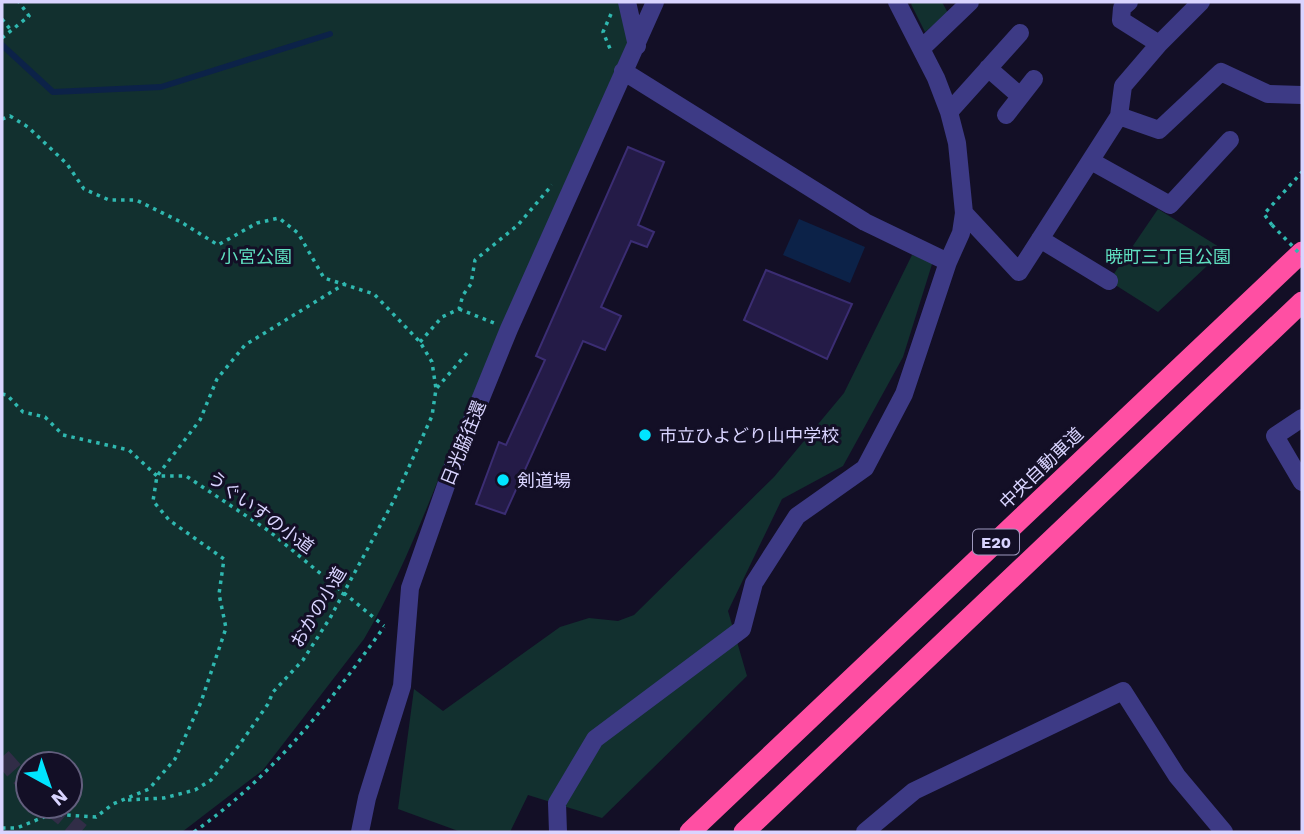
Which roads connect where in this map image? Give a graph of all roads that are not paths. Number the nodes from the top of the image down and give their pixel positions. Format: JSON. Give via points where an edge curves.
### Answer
{"nodes":[{"id":1,"x":655,"y":2,"type":"edge"},
{"id":2,"x":897,"y":2,"type":"edge"},
{"id":3,"x":970,"y":2,"type":"edge"},
{"id":4,"x":1129,"y":2,"type":"edge"},
{"id":5,"x":1201,"y":2,"type":"edge"},
{"id":6,"x":621,"y":3,"type":"edge"},
{"id":7,"x":1020,"y":33,"type":"dead end"},
{"id":8,"x":1159,"y":44,"type":"junction"},
{"id":9,"x":637,"y":46,"type":"junction"},
{"id":10,"x":922,"y":48,"type":"junction"},
{"id":11,"x":988,"y":68,"type":"junction"},
{"id":12,"x":623,"y":71,"type":"junction"},
{"id":13,"x":1034,"y":79,"type":"dead end"},
{"id":14,"x":1302,"y":95,"type":"edge"},
{"id":15,"x":1020,"y":96,"type":"junction"},
{"id":16,"x":949,"y":112,"type":"junction"},
{"id":17,"x":1006,"y":115,"type":"dead end"},
{"id":18,"x":1119,"y":116,"type":"junction"},
{"id":19,"x":1230,"y":140,"type":"dead end"},
{"id":20,"x":1091,"y":161,"type":"junction"},
{"id":21,"x":964,"y":213,"type":"junction"},
{"id":22,"x":1040,"y":239,"type":"junction"},
{"id":23,"x":1302,"y":254,"type":"edge"},
{"id":24,"x":948,"y":262,"type":"junction"},
{"id":25,"x":1109,"y":281,"type":"dead end"},
{"id":26,"x":1302,"y":302,"type":"edge"},
{"id":27,"x":1302,"y":418,"type":"edge"},
{"id":28,"x":1302,"y":482,"type":"edge"},
{"id":29,"x":360,"y":832,"type":"edge"},
{"id":30,"x":558,"y":832,"type":"edge"},
{"id":31,"x":690,"y":832,"type":"edge"},
{"id":32,"x":744,"y":832,"type":"edge"},
{"id":33,"x":865,"y":832,"type":"edge"},
{"id":34,"x":1224,"y":832,"type":"edge"}],
"edges":[{"from":1,"to":9,"type":"street"},
{"from":2,"to":10,"type":"street"},
{"from":3,"to":10,"type":"street"},
{"from":4,"to":8,"type":"street","via":[[1122,8],[1121,20]]},
{"from":5,"to":8,"type":"street"},
{"from":6,"to":9,"type":"street"},
{"from":7,"to":11,"type":"street"},
{"from":8,"to":18,"type":"street","via":[[1123,86]]},
{"from":9,"to":12,"type":"street","name":"日光脇往還"},
{"from":10,"to":16,"type":"street"},
{"from":11,"to":15,"type":"street"},
{"from":11,"to":16,"type":"street"},
{"from":12,"to":24,"type":"street","via":[[865,222]]},
{"from":12,"to":29,"type":"street","name":"日光脇往還","via":[[509,329],[410,588],[402,686]]},
{"from":13,"to":15,"type":"street"},
{"from":14,"to":18,"type":"street","via":[[1268,94],[1221,72],[1158,130]]},
{"from":15,"to":17,"type":"street"},
{"from":16,"to":21,"type":"street"},
{"from":18,"to":20,"type":"street"},
{"from":19,"to":20,"type":"street","via":[[1170,205]]},
{"from":20,"to":22,"type":"street"},
{"from":21,"to":22,"type":"street","via":[[1019,272]]},
{"from":21,"to":24,"type":"street"},
{"from":22,"to":25,"type":"street"},
{"from":23,"to":31,"type":"highway","name":"中央自動車道","number":"E20"},
{"from":24,"to":30,"type":"street","via":[[904,394],[865,468],[797,516],[754,583],[742,629],[595,739],[557,803]]},
{"from":26,"to":32,"type":"highway","number":"E20"},
{"from":27,"to":28,"type":"street","via":[[1275,436]]},
{"from":33,"to":34,"type":"street","via":[[914,791],[1123,691],[1177,776]]}]}
